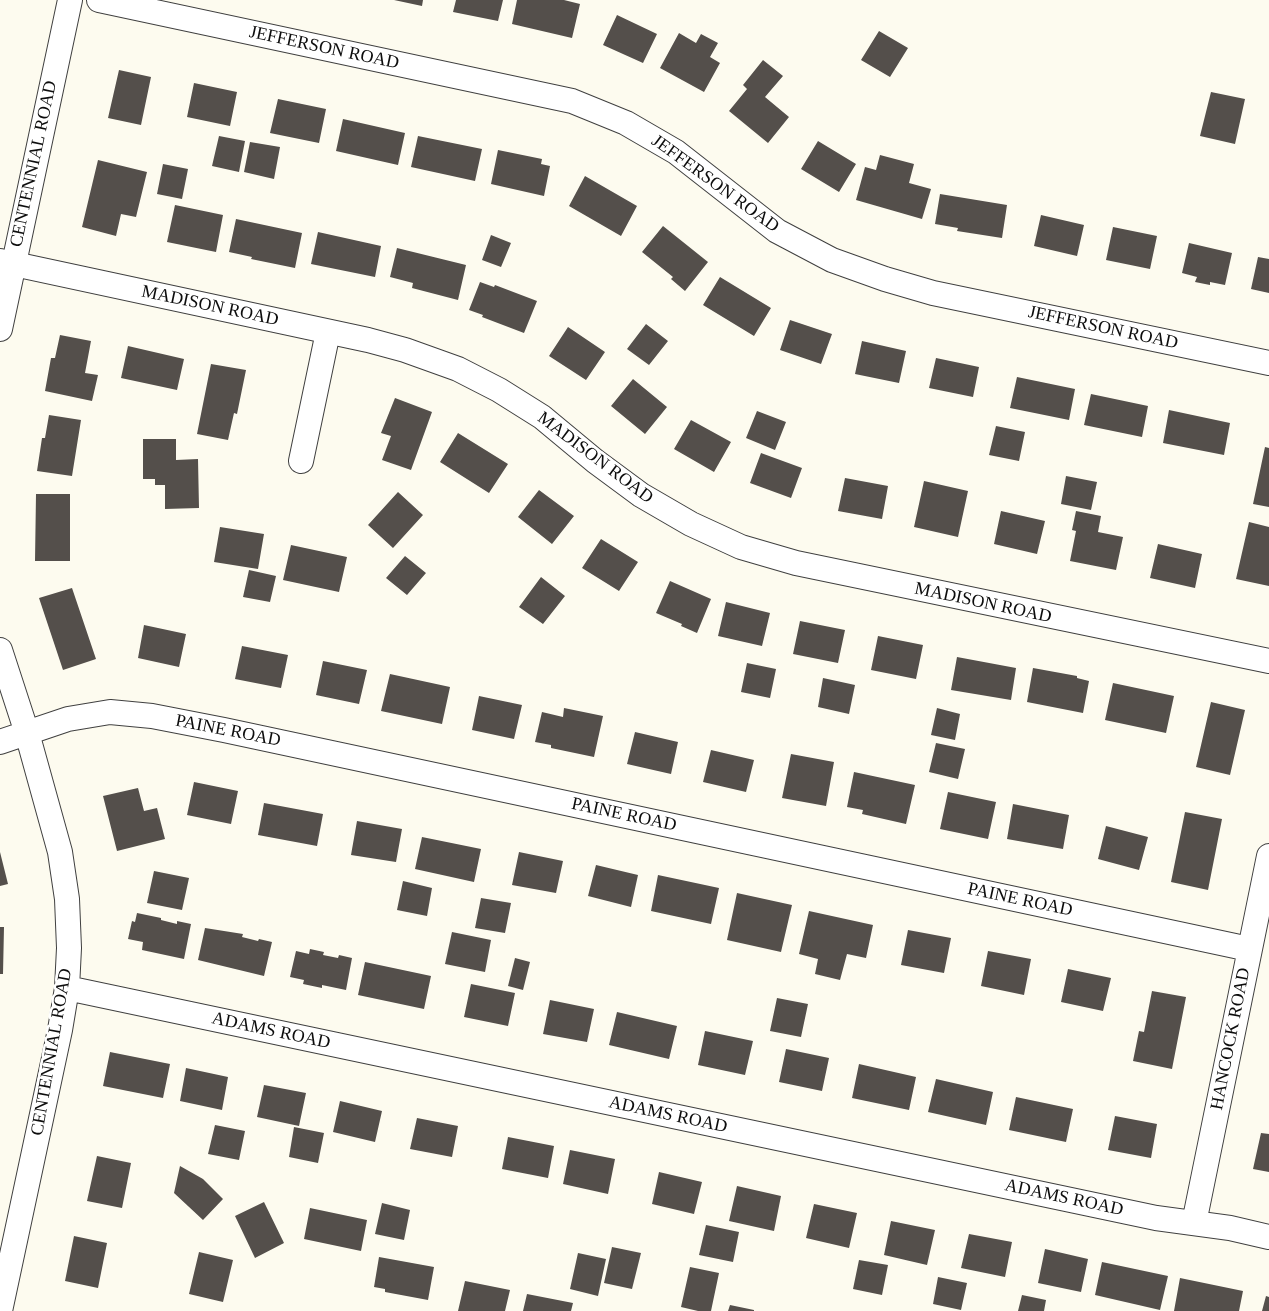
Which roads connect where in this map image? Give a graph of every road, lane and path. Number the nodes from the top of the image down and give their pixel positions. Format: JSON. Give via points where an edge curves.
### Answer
{"nodes":[{"id":1,"x":70,"y":0,"type":"edge"},
{"id":2,"x":99,"y":0,"type":"edge"},
{"id":3,"x":7,"y":262,"type":"edge"},
{"id":4,"x":0,"y":329,"type":"edge"},
{"id":5,"x":328,"y":332,"type":"junction"},
{"id":6,"x":1269,"y":363,"type":"edge"},
{"id":7,"x":301,"y":461,"type":"dead end"},
{"id":8,"x":0,"y":650,"type":"edge"},
{"id":9,"x":1269,"y":661,"type":"edge"},
{"id":10,"x":27,"y":733,"type":"junction"},
{"id":11,"x":0,"y":742,"type":"edge"},
{"id":12,"x":1269,"y":856,"type":"edge"},
{"id":13,"x":1249,"y":949,"type":"junction"},
{"id":14,"x":67,"y":988,"type":"junction"},
{"id":15,"x":1194,"y":1223,"type":"junction"},
{"id":16,"x":1269,"y":1237,"type":"edge"},
{"id":17,"x":0,"y":1311,"type":"edge"}],
"edges":[{"from":1,"to":3,"type":"street","name":"CENTENNIAL ROAD"},
{"from":2,"to":6,"type":"street","name":"JEFFERSON ROAD","via":[[572,101],[626,123],[676,152],[776,231],[832,260],[933,293]]},
{"from":3,"to":4,"type":"street","name":"CENTENNIAL ROAD"},
{"from":3,"to":5,"type":"street","name":"MADISON ROAD"},
{"from":5,"to":7,"type":"street"},
{"from":5,"to":9,"type":"street","name":"MADISON ROAD","via":[[405,350],[458,369],[542,417],[641,495],[691,524],[741,546],[796,563]]},
{"from":8,"to":10,"type":"street","name":"CENTENNIAL ROAD"},
{"from":10,"to":11,"type":"street","name":"PAINE ROAD"},
{"from":10,"to":13,"type":"street","name":"PAINE ROAD","via":[[68,719],[110,712],[152,716]]},
{"from":10,"to":14,"type":"street","name":"CENTENNIAL ROAD","via":[[60,852],[70,948]]},
{"from":12,"to":13,"type":"street","name":"HANCOCK ROAD"},
{"from":13,"to":15,"type":"street","name":"HANCOCK ROAD"},
{"from":14,"to":15,"type":"street","name":"ADAMS ROAD","via":[[1156,1218]]},
{"from":14,"to":17,"type":"street","name":"CENTENNIAL ROAD"},
{"from":15,"to":16,"type":"street","name":"ADAMS ROAD"}]}
